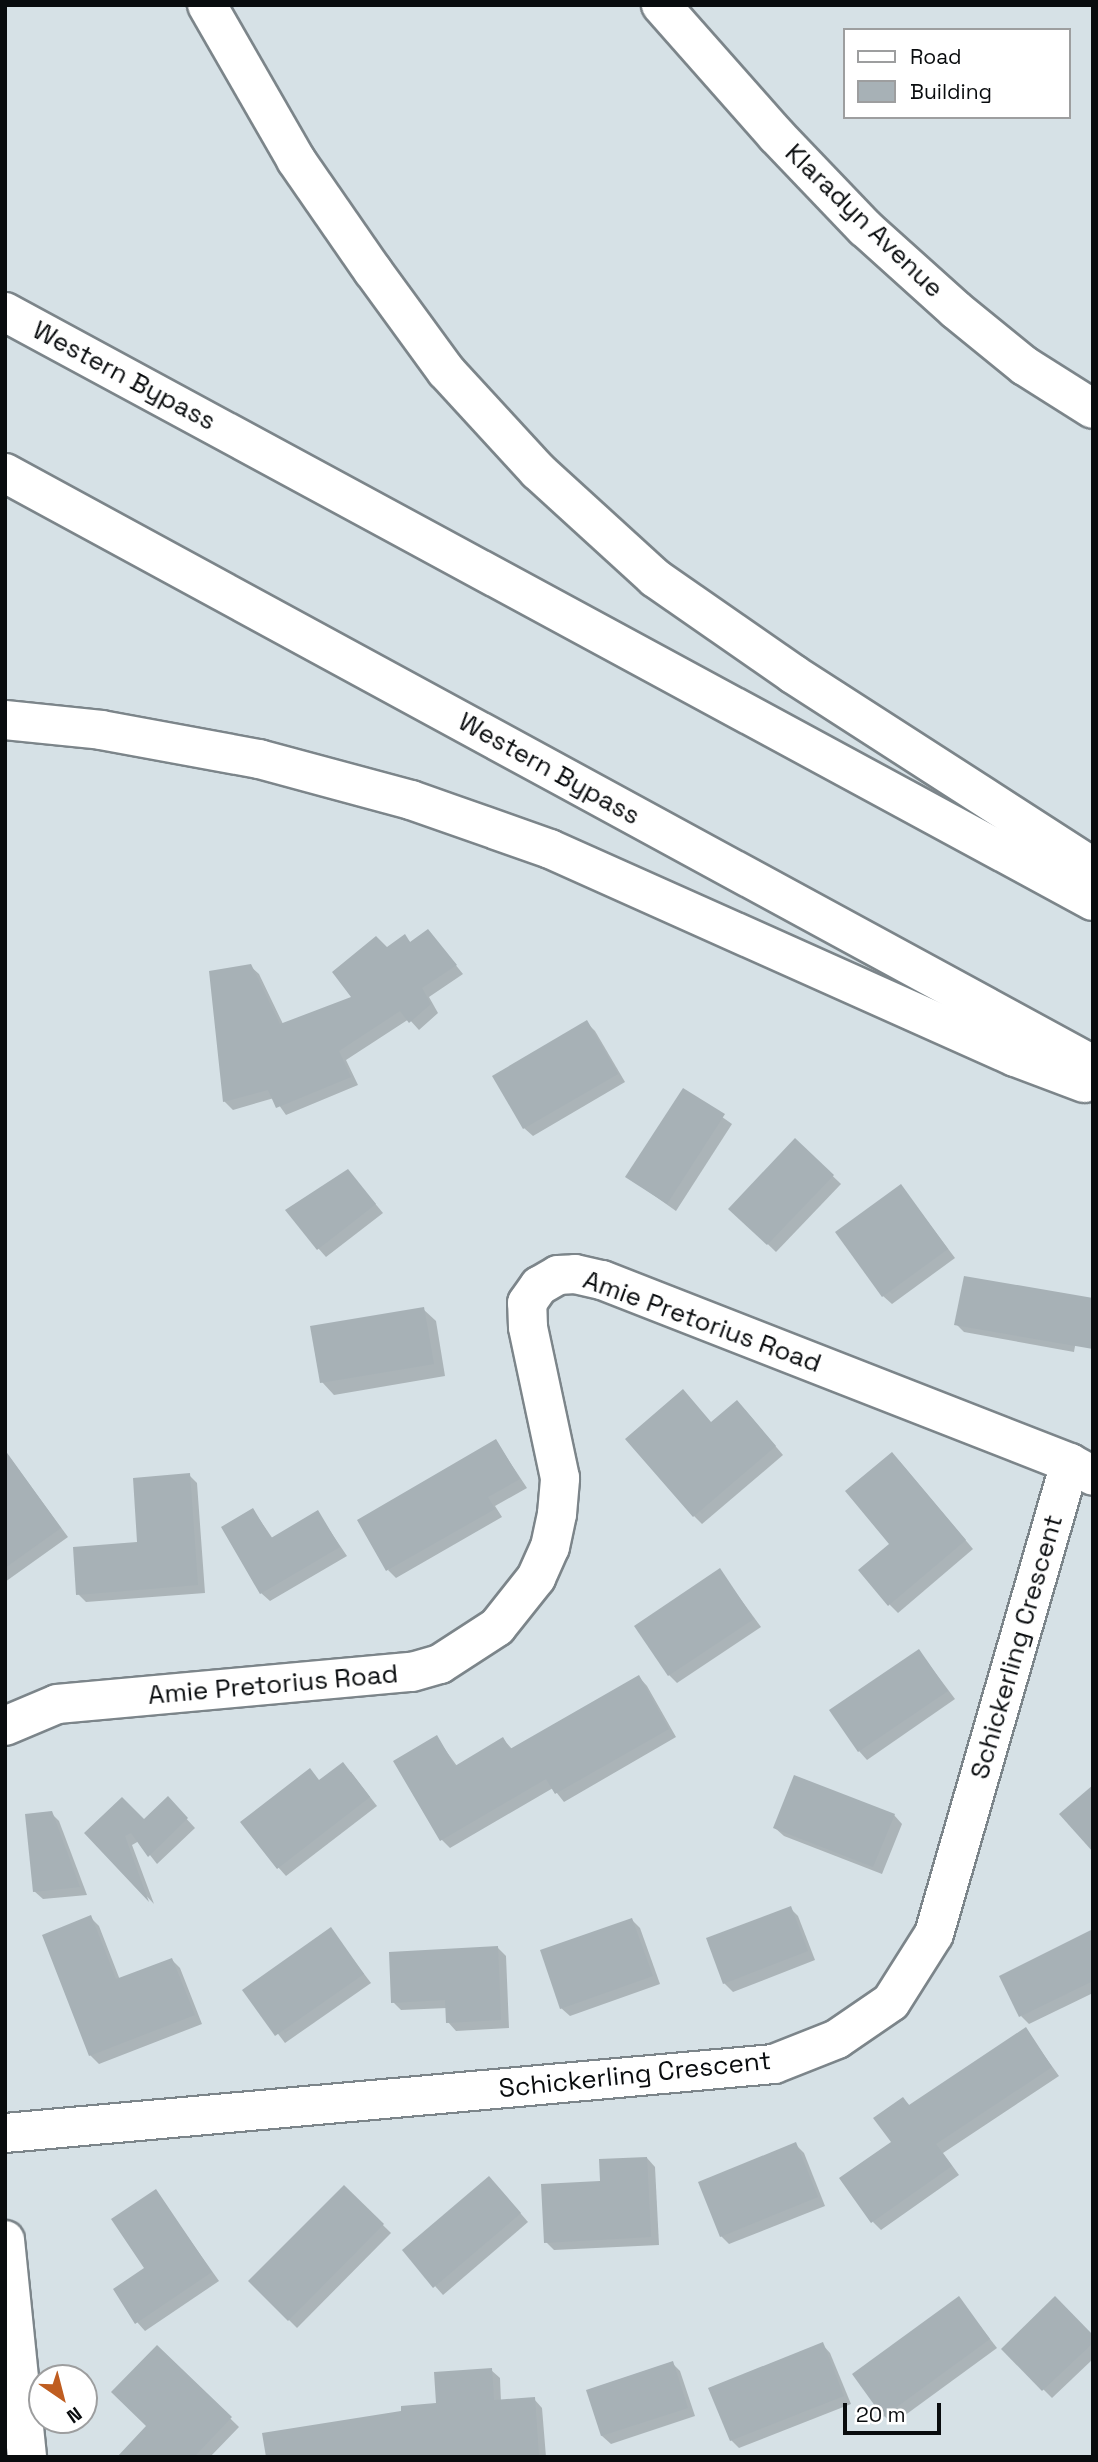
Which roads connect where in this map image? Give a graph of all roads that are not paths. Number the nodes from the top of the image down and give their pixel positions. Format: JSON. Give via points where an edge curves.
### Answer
{"nodes":[{"id":1,"x":207,"y":5,"type":"edge"},
{"id":2,"x":661,"y":5,"type":"edge"},
{"id":3,"x":5,"y":312,"type":"edge"},
{"id":4,"x":1093,"y":409,"type":"edge"},
{"id":5,"x":5,"y":473,"type":"edge"},
{"id":6,"x":5,"y":720,"type":"edge"},
{"id":7,"x":1093,"y":867,"type":"edge"},
{"id":8,"x":1093,"y":901,"type":"edge"},
{"id":9,"x":1093,"y":1065,"type":"edge"},
{"id":10,"x":1093,"y":1086,"type":"edge"},
{"id":11,"x":1081,"y":1469,"type":"edge"},
{"id":12,"x":5,"y":1726,"type":"edge"},
{"id":13,"x":5,"y":2133,"type":"edge"},
{"id":14,"x":5,"y":2240,"type":"edge"},
{"id":15,"x":27,"y":2457,"type":"edge"}],
"edges":[{"from":1,"to":7,"type":"main road","via":[[296,160],[373,271],[446,371],[538,471],[655,579],[793,674]]},
{"from":2,"to":4,"type":"main road","name":"Klaradyn Avenue","via":[[865,228],[1025,366]]},
{"from":3,"to":8,"type":"main road","name":"Western Bypass"},
{"from":5,"to":9,"type":"main road","name":"Western Bypass"},
{"from":6,"to":10,"type":"main road","via":[[100,730],[259,760],[411,800],[550,849],[1015,1057]]},
{"from":11,"to":12,"type":"main road","name":"Amie Pretorius Road","via":[[602,1280],[558,1275],[539,1286],[527,1303],[560,1478],[556,1514],[550,1547],[536,1577],[497,1627],[440,1664],[412,1672],[57,1704]]},
{"from":11,"to":13,"type":"main road","name":"Schickerling Crescent","via":[[934,1934],[891,2002],[837,2039],[774,2063]]},
{"from":14,"to":15,"type":"main road"}]}
